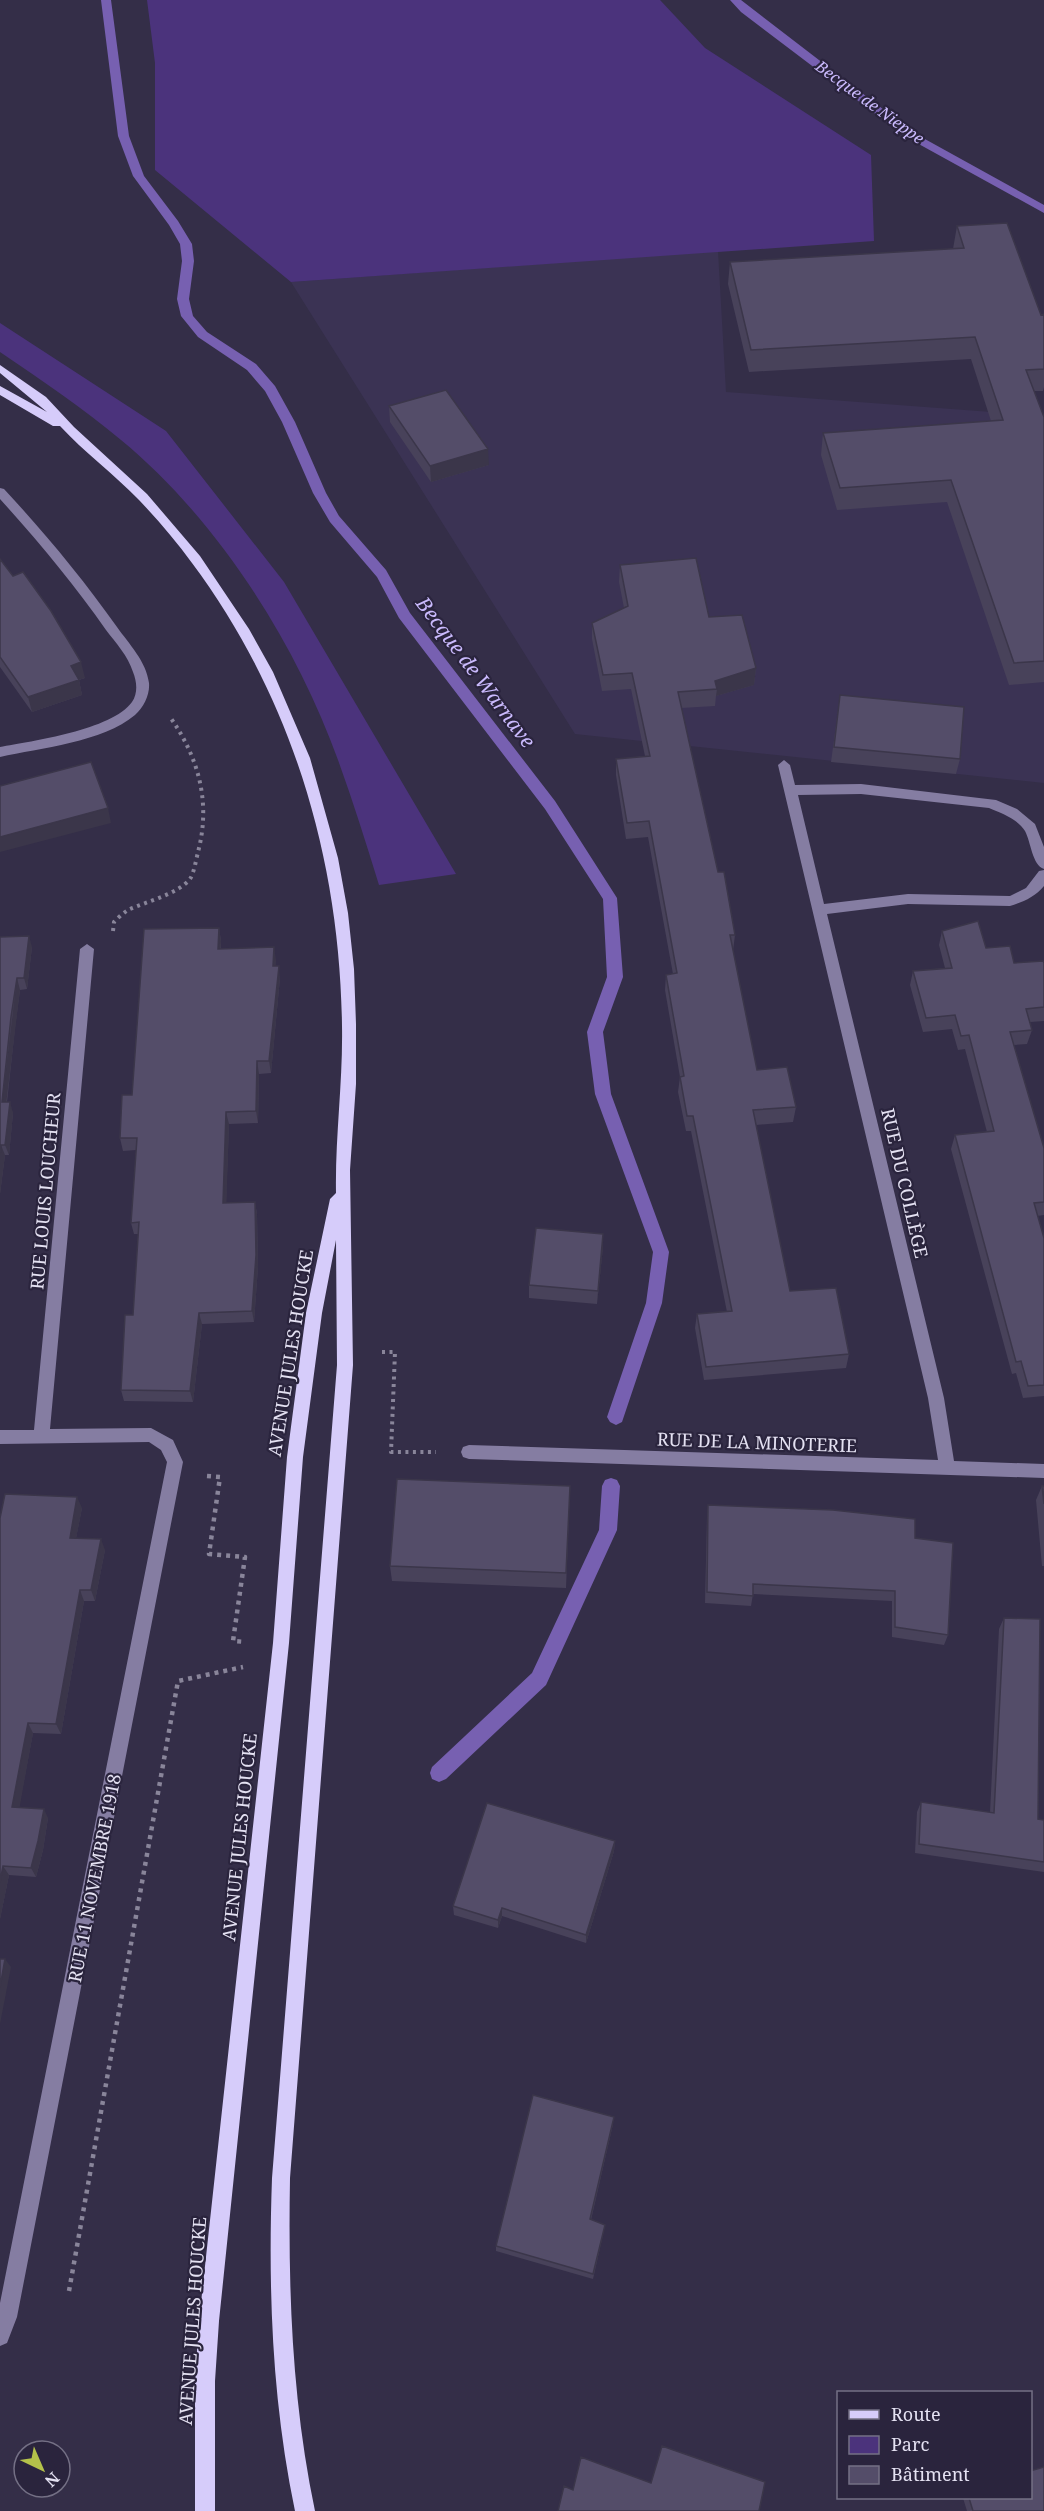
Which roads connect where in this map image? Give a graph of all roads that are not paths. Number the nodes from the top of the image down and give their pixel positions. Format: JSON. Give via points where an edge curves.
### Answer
{"nodes":[{"id":1,"x":0,"y":368,"type":"edge"},
{"id":2,"x":0,"y":390,"type":"edge"},
{"id":3,"x":70,"y":430,"type":"junction"},
{"id":4,"x":0,"y":492,"type":"edge"},
{"id":5,"x":0,"y":752,"type":"edge"},
{"id":6,"x":784,"y":765,"type":"dead end"},
{"id":7,"x":791,"y":790,"type":"junction"},
{"id":8,"x":1044,"y":864,"type":"edge"},
{"id":9,"x":1044,"y":875,"type":"edge"},
{"id":10,"x":820,"y":910,"type":"junction"},
{"id":11,"x":87,"y":950,"type":"dead end"},
{"id":12,"x":343,"y":1170,"type":"junction"},
{"id":13,"x":41,"y":1436,"type":"junction"},
{"id":14,"x":0,"y":1437,"type":"edge"},
{"id":15,"x":469,"y":1452,"type":"road end"},
{"id":16,"x":947,"y":1467,"type":"junction"},
{"id":17,"x":1044,"y":1471,"type":"edge"},
{"id":18,"x":0,"y":2336,"type":"edge"},
{"id":19,"x":205,"y":2511,"type":"edge"},
{"id":20,"x":305,"y":2511,"type":"edge"}],
"edges":[{"from":1,"to":3,"type":"main road","name":"AVENUE JULES HOUCKE","via":[[42,400]]},
{"from":2,"to":3,"type":"main road","name":"AVENUE JULES HOUCKE"},
{"from":3,"to":12,"type":"main road","name":"AVENUE JULES HOUCKE","via":[[143,497],[196,559],[267,672],[304,758],[332,858],[347,969],[349,1084]]},
{"from":4,"to":5,"type":"street","via":[[86,590],[141,674],[143,692],[131,712],[106,726]]},
{"from":6,"to":7,"type":"street","name":"RUE DU COLLÈGE"},
{"from":7,"to":8,"type":"street","via":[[861,789],[991,803],[1012,812],[1030,827]]},
{"from":7,"to":10,"type":"street","name":"RUE DU COLLÈGE"},
{"from":9,"to":10,"type":"street","via":[[1034,890],[1010,902],[908,899]]},
{"from":10,"to":16,"type":"street","name":"RUE DU COLLÈGE","via":[[936,1398]]},
{"from":11,"to":13,"type":"street","name":"RUE LOUIS LOUCHEUR"},
{"from":12,"to":19,"type":"main road","name":"AVENUE JULES HOUCKE","via":[[314,1313],[295,1457],[281,1643],[209,2320]]},
{"from":12,"to":20,"type":"main road","name":"AVENUE JULES HOUCKE","via":[[344,1386],[279,2234],[280,2349],[291,2445]]},
{"from":13,"to":14,"type":"street"},
{"from":13,"to":18,"type":"street","name":"RUE 11 NOVEMBRE 1918","via":[[146,1434],[162,1440],[172,1451],[175,1462],[7,2317]]},
{"from":15,"to":16,"type":"street","name":"RUE DE LA MINOTERIE"},
{"from":16,"to":17,"type":"street","name":"RUE DE LA MINOTERIE"}]}
